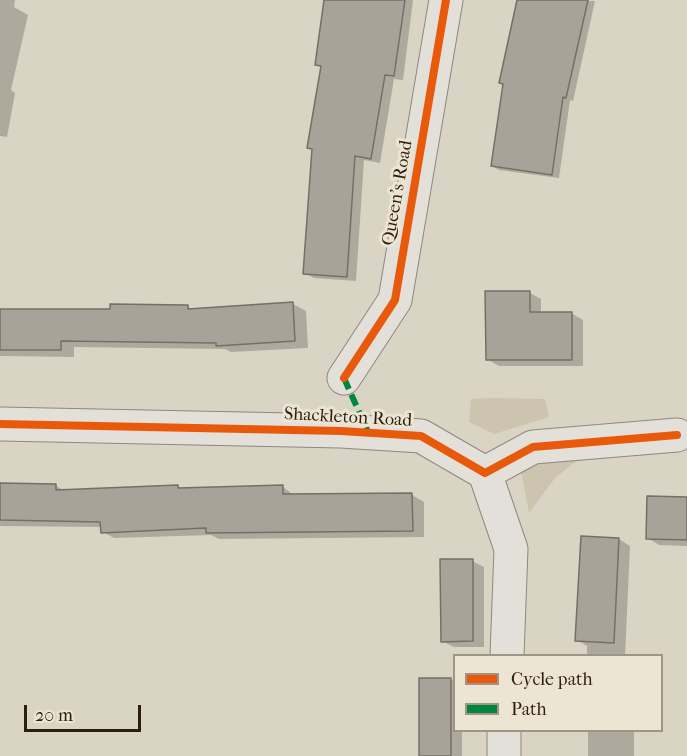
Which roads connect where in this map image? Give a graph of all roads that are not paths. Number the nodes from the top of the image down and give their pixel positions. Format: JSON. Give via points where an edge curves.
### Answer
{"nodes":[{"id":1,"x":446,"y":0,"type":"edge"},
{"id":2,"x":344,"y":378,"type":"dead end"},
{"id":3,"x":0,"y":424,"type":"edge"},
{"id":4,"x":677,"y":435,"type":"dead end"},
{"id":5,"x":485,"y":473,"type":"junction"},
{"id":6,"x":507,"y":654,"type":"edge"},
{"id":7,"x":504,"y":732,"type":"edge"},
{"id":8,"x":504,"y":756,"type":"edge"}],
"edges":[{"from":1,"to":2,"type":"street","name":"Queen's Road","via":[[395,300]]},
{"from":3,"to":5,"type":"street","name":"Shackleton Road","via":[[342,430],[421,436]]},
{"from":4,"to":5,"type":"street","via":[[533,447]]},
{"from":5,"to":6,"type":"street","via":[[511,549]]},
{"from":7,"to":8,"type":"street"}]}
